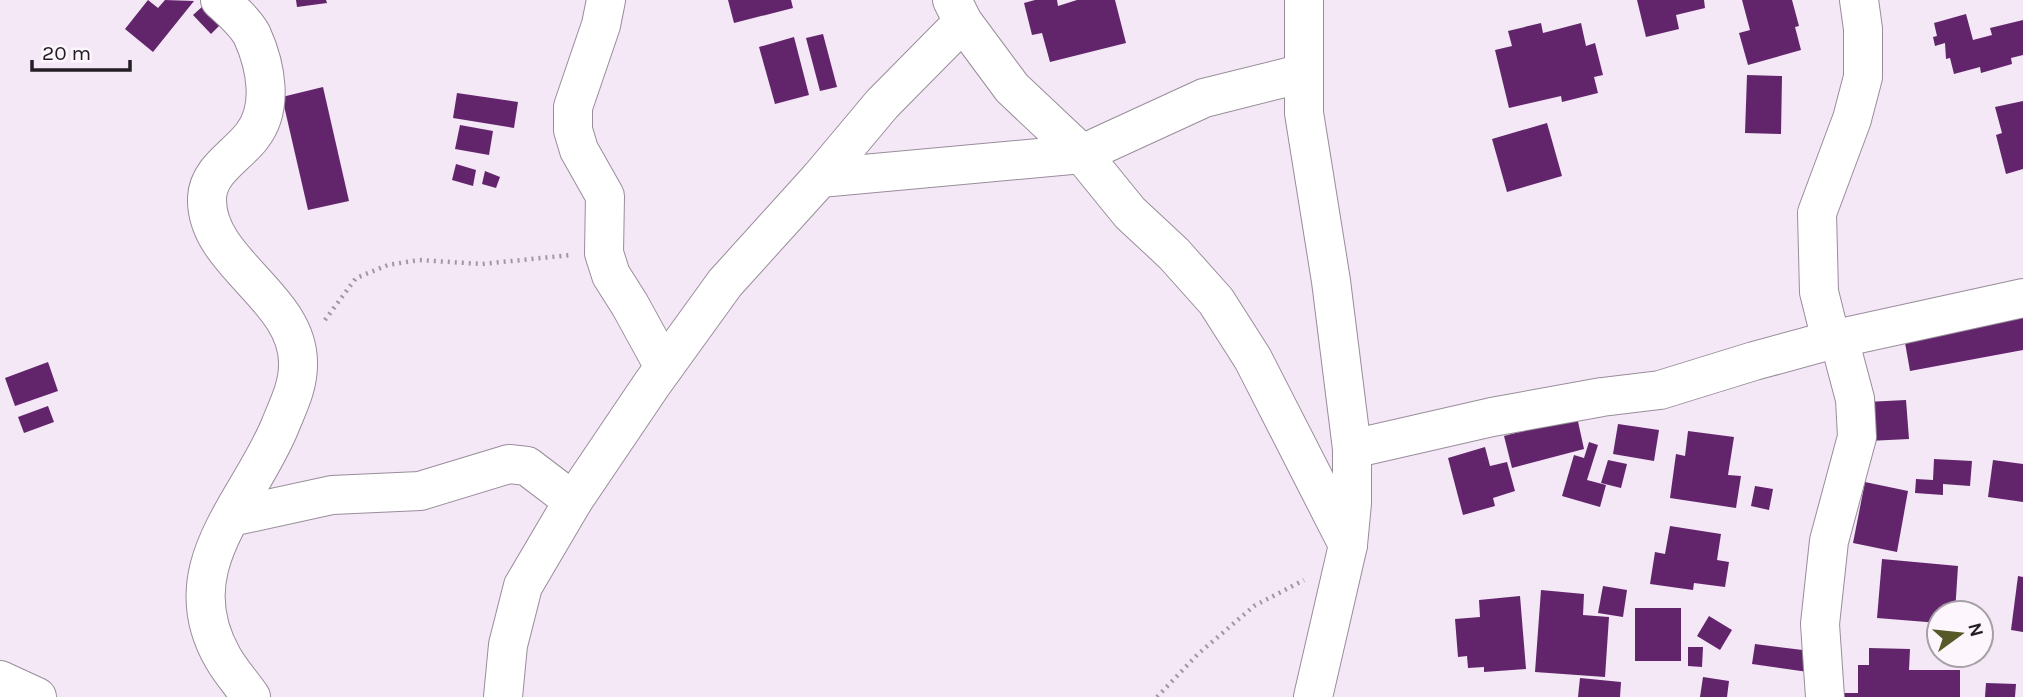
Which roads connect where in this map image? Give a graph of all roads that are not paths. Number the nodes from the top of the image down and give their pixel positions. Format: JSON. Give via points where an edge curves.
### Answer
{"nodes":[{"id":1,"x":220,"y":0,"type":"edge"},
{"id":2,"x":606,"y":0,"type":"edge"},
{"id":3,"x":1304,"y":0,"type":"edge"},
{"id":4,"x":1859,"y":0,"type":"edge"},
{"id":5,"x":957,"y":11,"type":"edge"},
{"id":6,"x":1304,"y":73,"type":"junction"},
{"id":7,"x":1082,"y":154,"type":"junction"},
{"id":8,"x":820,"y":178,"type":"junction"},
{"id":9,"x":2023,"y":298,"type":"edge"},
{"id":10,"x":1835,"y":340,"type":"junction"},
{"id":11,"x":664,"y":367,"type":"junction"},
{"id":12,"x":1352,"y":449,"type":"junction"},
{"id":13,"x":573,"y":501,"type":"junction"},
{"id":14,"x":231,"y":517,"type":"junction"},
{"id":15,"x":1346,"y":552,"type":"junction"},
{"id":16,"x":0,"y":680,"type":"edge"},
{"id":17,"x":37,"y":697,"type":"edge"},
{"id":18,"x":251,"y":697,"type":"edge"},
{"id":19,"x":503,"y":697,"type":"edge"},
{"id":20,"x":1313,"y":697,"type":"edge"},
{"id":21,"x":1825,"y":697,"type":"edge"}],
"edges":[{"from":1,"to":14,"type":"street","via":[[251,34],[266,94],[262,120],[252,137],[210,181],[207,214],[224,246],[291,329],[299,364],[295,390],[273,445]]},
{"from":2,"to":11,"type":"street","via":[[573,107],[573,130],[605,197],[604,253],[611,275]]},
{"from":3,"to":6,"type":"street"},
{"from":4,"to":10,"type":"street","via":[[1863,77],[1817,213],[1819,292]]},
{"from":5,"to":7,"type":"street","via":[[1012,89]]},
{"from":5,"to":8,"type":"street"},
{"from":6,"to":7,"type":"street","via":[[1204,98]]},
{"from":6,"to":12,"type":"street","via":[[1304,113]]},
{"from":7,"to":8,"type":"street"},
{"from":7,"to":15,"type":"street","via":[[1130,213],[1216,301],[1253,359]]},
{"from":8,"to":11,"type":"street","via":[[725,283]]},
{"from":9,"to":10,"type":"street"},
{"from":10,"to":12,"type":"street","via":[[1660,390],[1492,417]]},
{"from":10,"to":21,"type":"street","via":[[1855,399],[1857,437],[1829,541],[1820,624]]},
{"from":11,"to":13,"type":"street"},
{"from":12,"to":15,"type":"street"},
{"from":13,"to":14,"type":"street","via":[[527,466],[509,464],[420,491],[332,495]]},
{"from":13,"to":19,"type":"street","via":[[523,586],[508,645]]},
{"from":14,"to":18,"type":"street","via":[[215,544],[205,577],[208,619],[222,657]]},
{"from":15,"to":20,"type":"street"},
{"from":16,"to":17,"type":"street"}]}
